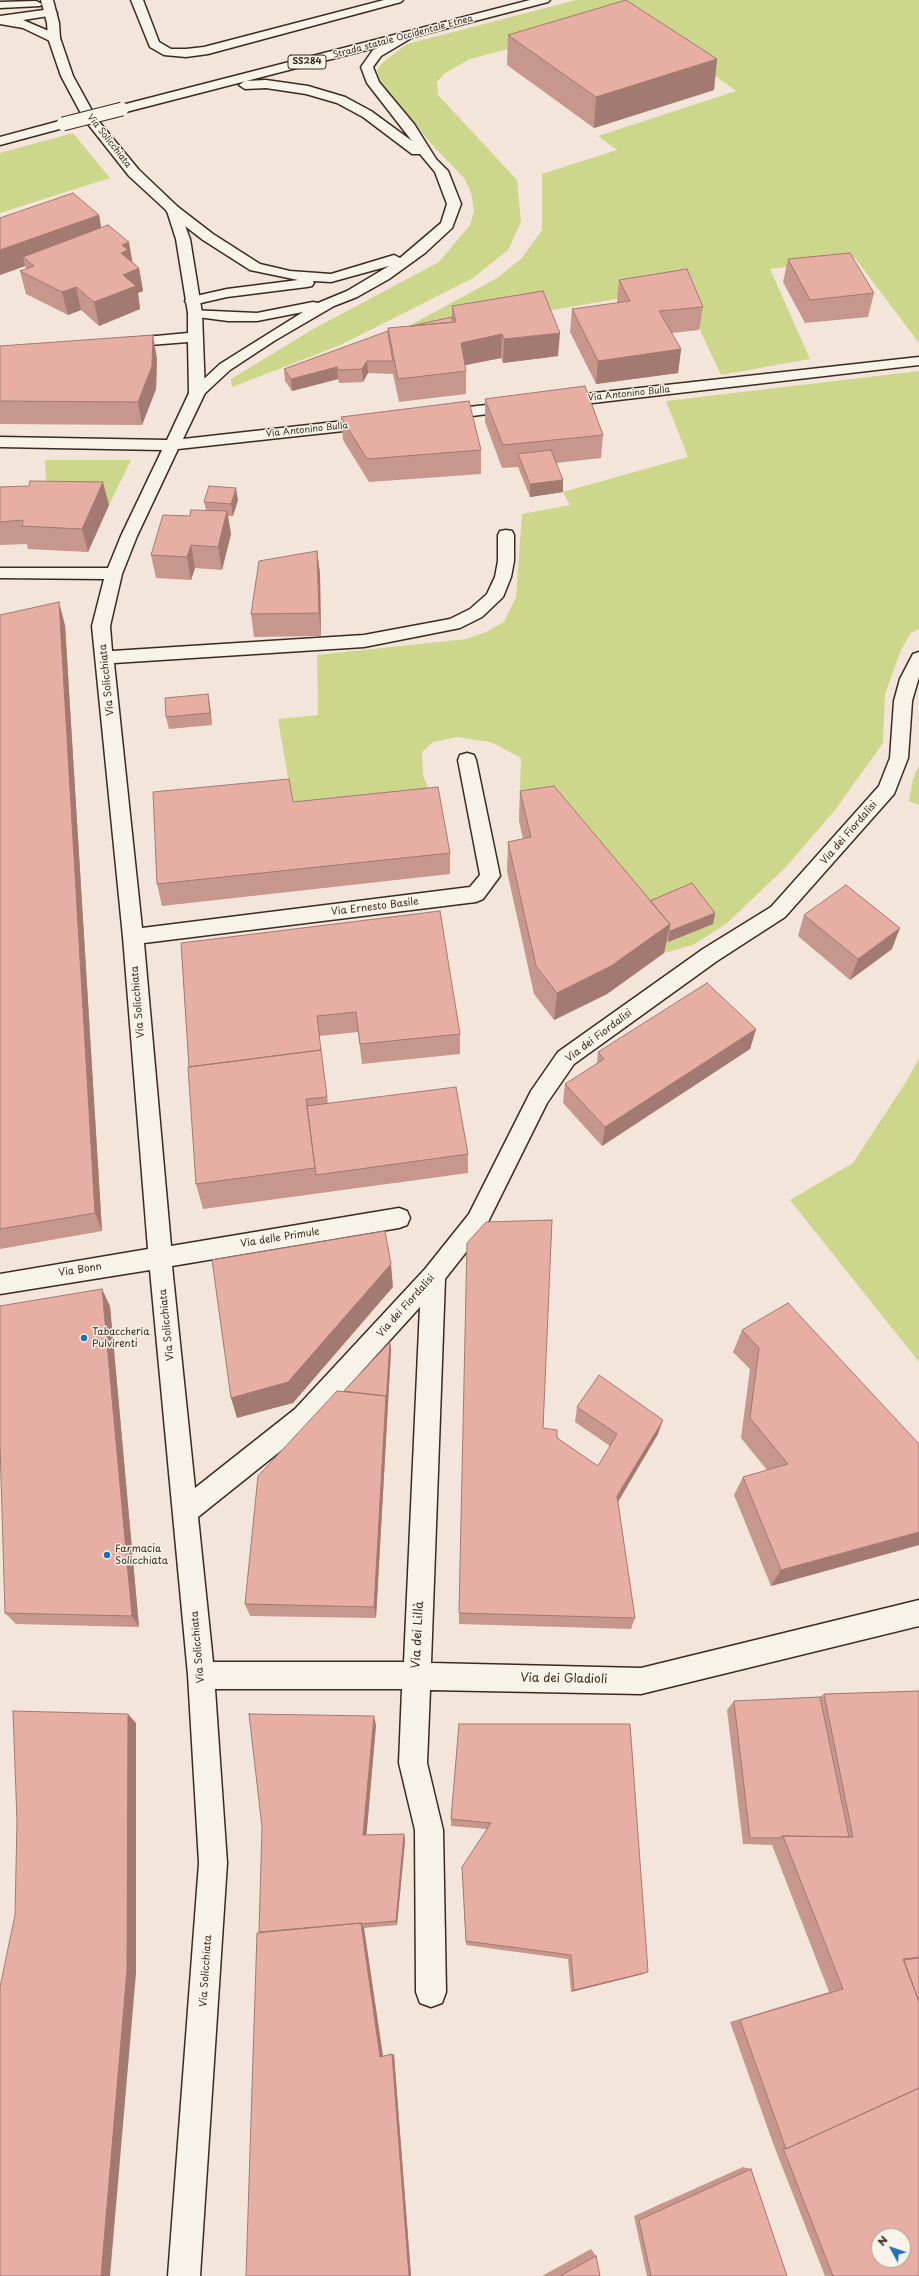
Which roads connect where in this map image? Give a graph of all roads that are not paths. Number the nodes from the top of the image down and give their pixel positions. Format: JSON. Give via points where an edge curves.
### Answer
{"nodes":[{"id":1,"x":137,"y":0,"type":"edge"},
{"id":2,"x":397,"y":0,"type":"edge"},
{"id":3,"x":544,"y":0,"type":"edge"},
{"id":4,"x":0,"y":4,"type":"edge"},
{"id":5,"x":50,"y":4,"type":"edge"},
{"id":6,"x":0,"y":20,"type":"edge"},
{"id":7,"x":408,"y":36,"type":"junction"},
{"id":8,"x":54,"y":38,"type":"junction"},
{"id":9,"x":206,"y":88,"type":"junction"},
{"id":10,"x":0,"y":141,"type":"edge"},
{"id":11,"x":431,"y":161,"type":"junction"},
{"id":12,"x":173,"y":210,"type":"junction"},
{"id":13,"x":420,"y":250,"type":"junction"},
{"id":14,"x":331,"y":278,"type":"junction"},
{"id":15,"x":329,"y":303,"type":"junction"},
{"id":16,"x":194,"y":307,"type":"junction"},
{"id":17,"x":196,"y":337,"type":"junction"},
{"id":18,"x":110,"y":344,"type":"edge"},
{"id":19,"x":919,"y":361,"type":"edge"},
{"id":20,"x":197,"y":393,"type":"junction"},
{"id":21,"x":546,"y":403,"type":"edge"},
{"id":22,"x":530,"y":405,"type":"edge"},
{"id":23,"x":426,"y":416,"type":"edge"},
{"id":24,"x":387,"y":421,"type":"edge"},
{"id":25,"x":0,"y":442,"type":"edge"},
{"id":26,"x":172,"y":445,"type":"junction"},
{"id":27,"x":506,"y":535,"type":"dead end"},
{"id":28,"x":0,"y":573,"type":"edge"},
{"id":29,"x":114,"y":574,"type":"junction"},
{"id":30,"x":104,"y":658,"type":"junction"},
{"id":31,"x":919,"y":658,"type":"edge"},
{"id":32,"x":467,"y":760,"type":"dead end"},
{"id":33,"x":133,"y":937,"type":"junction"},
{"id":34,"x":399,"y":1218,"type":"dead end"},
{"id":35,"x":160,"y":1257,"type":"junction"},
{"id":36,"x":434,"y":1276,"type":"junction"},
{"id":37,"x":0,"y":1284,"type":"edge"},
{"id":38,"x":185,"y":1512,"type":"junction"},
{"id":39,"x":919,"y":1613,"type":"edge"},
{"id":40,"x":201,"y":1675,"type":"junction"},
{"id":41,"x":416,"y":1676,"type":"junction"},
{"id":42,"x":431,"y":1992,"type":"dead end"},
{"id":43,"x":184,"y":2276,"type":"edge"}],
"edges":[{"from":1,"to":2,"type":"street","via":[[154,44],[168,52],[186,53],[204,51]]},
{"from":3,"to":7,"type":"street","name":"Strada statale Occidentale Etnea","number":"SS284"},
{"from":4,"to":5,"type":"street"},
{"from":5,"to":6,"type":"street"},
{"from":5,"to":8,"type":"street","name":"Via Solicchiata"},
{"from":6,"to":8,"type":"street","via":[[13,21]]},
{"from":7,"to":9,"type":"street","name":"Strada statale Occidentale Etnea","number":"SS284"},
{"from":7,"to":11,"type":"street","via":[[377,53],[367,67],[373,83],[409,128]]},
{"from":8,"to":12,"type":"street","name":"Via Solicchiata","via":[[67,76],[90,119],[134,173]]},
{"from":9,"to":10,"type":"street","name":"Strada statale Occidentale Etnea","number":"SS284","bridge":true},
{"from":9,"to":11,"type":"street","via":[[266,84],[308,90],[341,100],[367,114]]},
{"from":11,"to":13,"type":"street","via":[[441,171],[454,204],[447,225]]},
{"from":12,"to":14,"type":"street","name":"Via Solicchiata","via":[[208,237],[255,267],[290,275]]},
{"from":12,"to":16,"type":"street","via":[[183,239]]},
{"from":13,"to":14,"type":"street","via":[[370,268]]},
{"from":13,"to":15,"type":"street","via":[[384,276],[352,294]]},
{"from":14,"to":16,"type":"street","via":[[294,286],[227,293]]},
{"from":15,"to":16,"type":"street","via":[[257,317],[228,317]]},
{"from":15,"to":20,"type":"street","via":[[225,367]]},
{"from":16,"to":17,"type":"street"},
{"from":17,"to":18,"type":"street"},
{"from":17,"to":20,"type":"street"},
{"from":19,"to":21,"type":"street","name":"Via Antonino Bulla"},
{"from":20,"to":26,"type":"street","name":"Via Solicchiata"},
{"from":22,"to":23,"type":"street"},
{"from":24,"to":26,"type":"street","name":"Via Antonino Bulla"},
{"from":25,"to":26,"type":"street","name":"Via Antonino Bulla"},
{"from":26,"to":29,"type":"street","name":"Via Solicchiata"},
{"from":27,"to":30,"type":"street","via":[[503,577],[494,597],[476,613],[454,624],[364,640]]},
{"from":28,"to":29,"type":"street"},
{"from":29,"to":30,"type":"street","name":"Via Solicchiata","via":[[101,626]]},
{"from":30,"to":33,"type":"street","name":"Via Solicchiata"},
{"from":31,"to":36,"type":"street","name":"Via dei Fiordalisi","via":[[909,679],[903,701],[899,758],[887,789],[778,912],[710,955],[566,1058],[539,1097],[477,1221]]},
{"from":32,"to":33,"type":"street","name":"Via Ernesto Basile","via":[[490,876],[476,894]]},
{"from":33,"to":35,"type":"street","name":"Via Solicchiata"},
{"from":34,"to":35,"type":"street","name":"Via delle Primule"},
{"from":35,"to":37,"type":"street","name":"Via Bonn"},
{"from":35,"to":38,"type":"street","name":"Via Solicchiata"},
{"from":36,"to":38,"type":"street","name":"Via dei Fiordalisi","via":[[304,1417]]},
{"from":36,"to":41,"type":"street","name":"Via dei Lillà"},
{"from":38,"to":40,"type":"street","name":"Via Solicchiata"},
{"from":39,"to":41,"type":"street","name":"Via dei Gladioli","via":[[641,1681]]},
{"from":40,"to":41,"type":"street","name":"Via dei Gladioli"},
{"from":40,"to":43,"type":"street","name":"Via Solicchiata","via":[[213,1864]]},
{"from":41,"to":42,"type":"street","name":"Via dei Lillà","via":[[413,1763],[429,1830]]}]}
